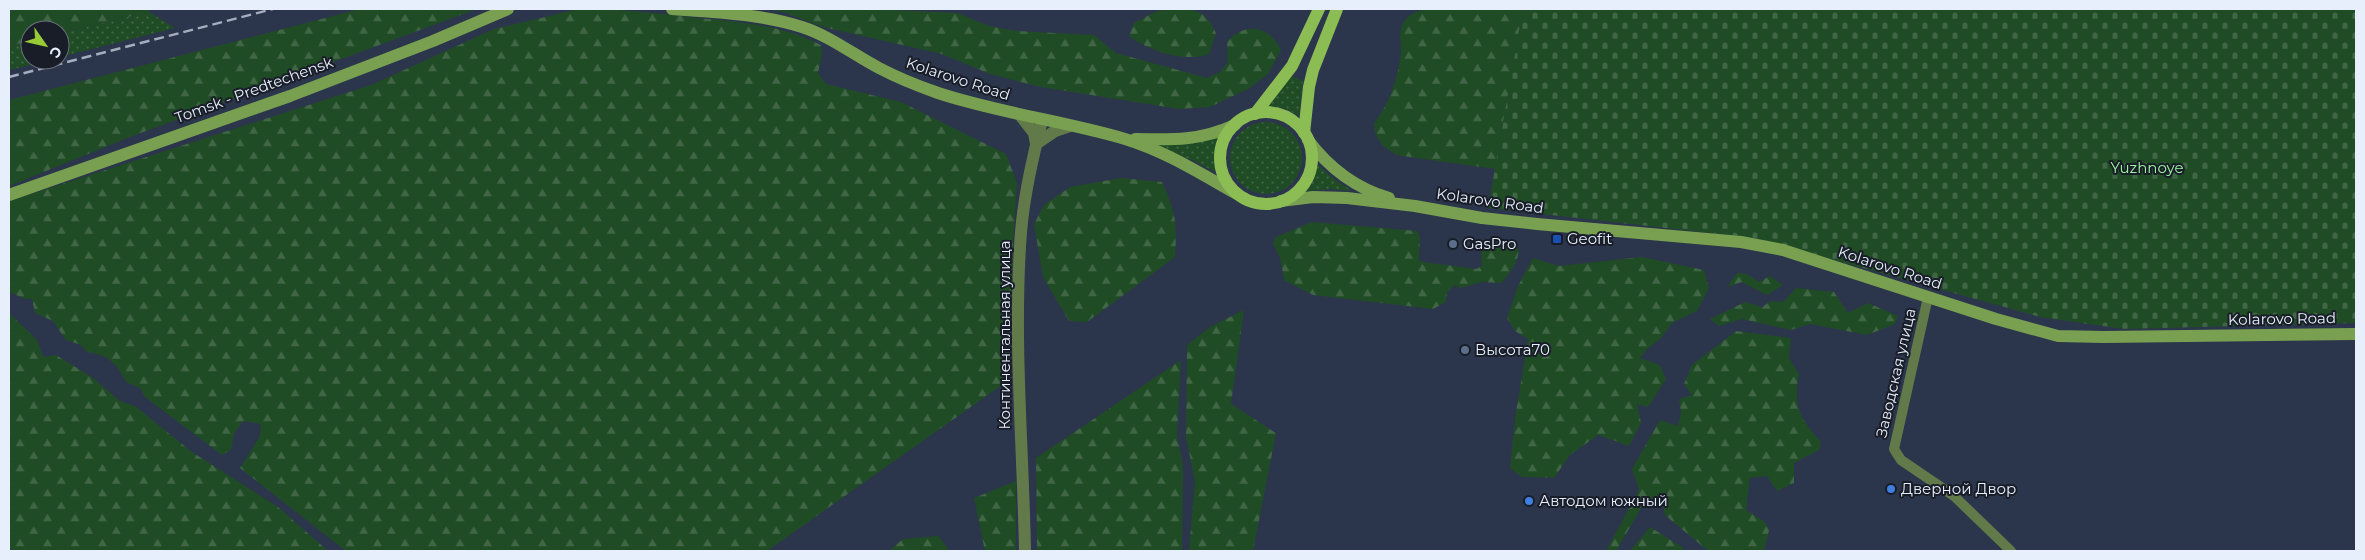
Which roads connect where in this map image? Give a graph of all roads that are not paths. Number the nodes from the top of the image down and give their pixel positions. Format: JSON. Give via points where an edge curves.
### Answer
{"nodes":[{"id":1,"x":508,"y":9,"type":"edge"},
{"id":2,"x":672,"y":9,"type":"edge"},
{"id":3,"x":1319,"y":9,"type":"edge"},
{"id":4,"x":1337,"y":9,"type":"edge"},
{"id":5,"x":1255,"y":114,"type":"junction"},
{"id":6,"x":1020,"y":115,"type":"junction"},
{"id":7,"x":1042,"y":120,"type":"junction"},
{"id":8,"x":1235,"y":125,"type":"junction"},
{"id":9,"x":1070,"y":126,"type":"junction"},
{"id":10,"x":1306,"y":137,"type":"junction"},
{"id":11,"x":1126,"y":139,"type":"junction"},
{"id":12,"x":1036,"y":144,"type":"junction"},
{"id":13,"x":1237,"y":194,"type":"junction"},
{"id":14,"x":9,"y":195,"type":"edge"},
{"id":15,"x":1282,"y":201,"type":"junction"},
{"id":16,"x":1415,"y":206,"type":"junction"},
{"id":17,"x":1928,"y":297,"type":"junction"},
{"id":18,"x":2356,"y":334,"type":"edge"},
{"id":19,"x":1025,"y":551,"type":"edge"},
{"id":20,"x":2011,"y":551,"type":"edge"}],
"edges":[{"from":1,"to":14,"type":"main road","name":"Tomsk - Predtechensk","via":[[290,96]]},
{"from":2,"to":6,"type":"main road","name":"Kolarovo Road","via":[[770,19],[804,28],[910,82]]},
{"from":3,"to":5,"type":"main road","via":[[1292,66]]},
{"from":4,"to":10,"type":"main road","via":[[1313,70],[1307,102]]},
{"from":5,"to":8,"type":"main road"},
{"from":5,"to":10,"type":"main road","via":[[1279,114],[1293,121]]},
{"from":6,"to":7,"type":"main road","name":"Kolarovo Road"},
{"from":6,"to":12,"type":"street","via":[[1034,134]]},
{"from":7,"to":9,"type":"main road","name":"Kolarovo Road"},
{"from":7,"to":12,"type":"street","name":"Континентальная улица"},
{"from":8,"to":11,"type":"main road","via":[[1215,134],[1194,138]]},
{"from":8,"to":13,"type":"main road","via":[[1222,145],[1220,161],[1227,182]]},
{"from":9,"to":11,"type":"main road","name":"Kolarovo Road"},
{"from":9,"to":12,"type":"street","via":[[1055,131]]},
{"from":10,"to":15,"type":"main road","via":[[1311,165],[1306,180],[1296,193]]},
{"from":10,"to":16,"type":"main road","name":"Kolarovo Road","via":[[1321,158],[1343,177],[1379,195]]},
{"from":11,"to":13,"type":"main road","via":[[1190,167]]},
{"from":12,"to":19,"type":"street","name":"Континентальная улица","via":[[1025,204],[1019,267]]},
{"from":13,"to":15,"type":"main road","via":[[1258,203]]},
{"from":15,"to":16,"type":"main road","name":"Kolarovo Road","via":[[1328,197]]},
{"from":16,"to":17,"type":"main road","name":"Kolarovo Road","via":[[1536,224],[1741,242],[1782,250]]},
{"from":17,"to":18,"type":"main road","name":"Kolarovo Road","via":[[2058,336]]},
{"from":17,"to":20,"type":"street","name":"Заводская улица","via":[[1894,449],[1901,460],[1954,496]]}]}
